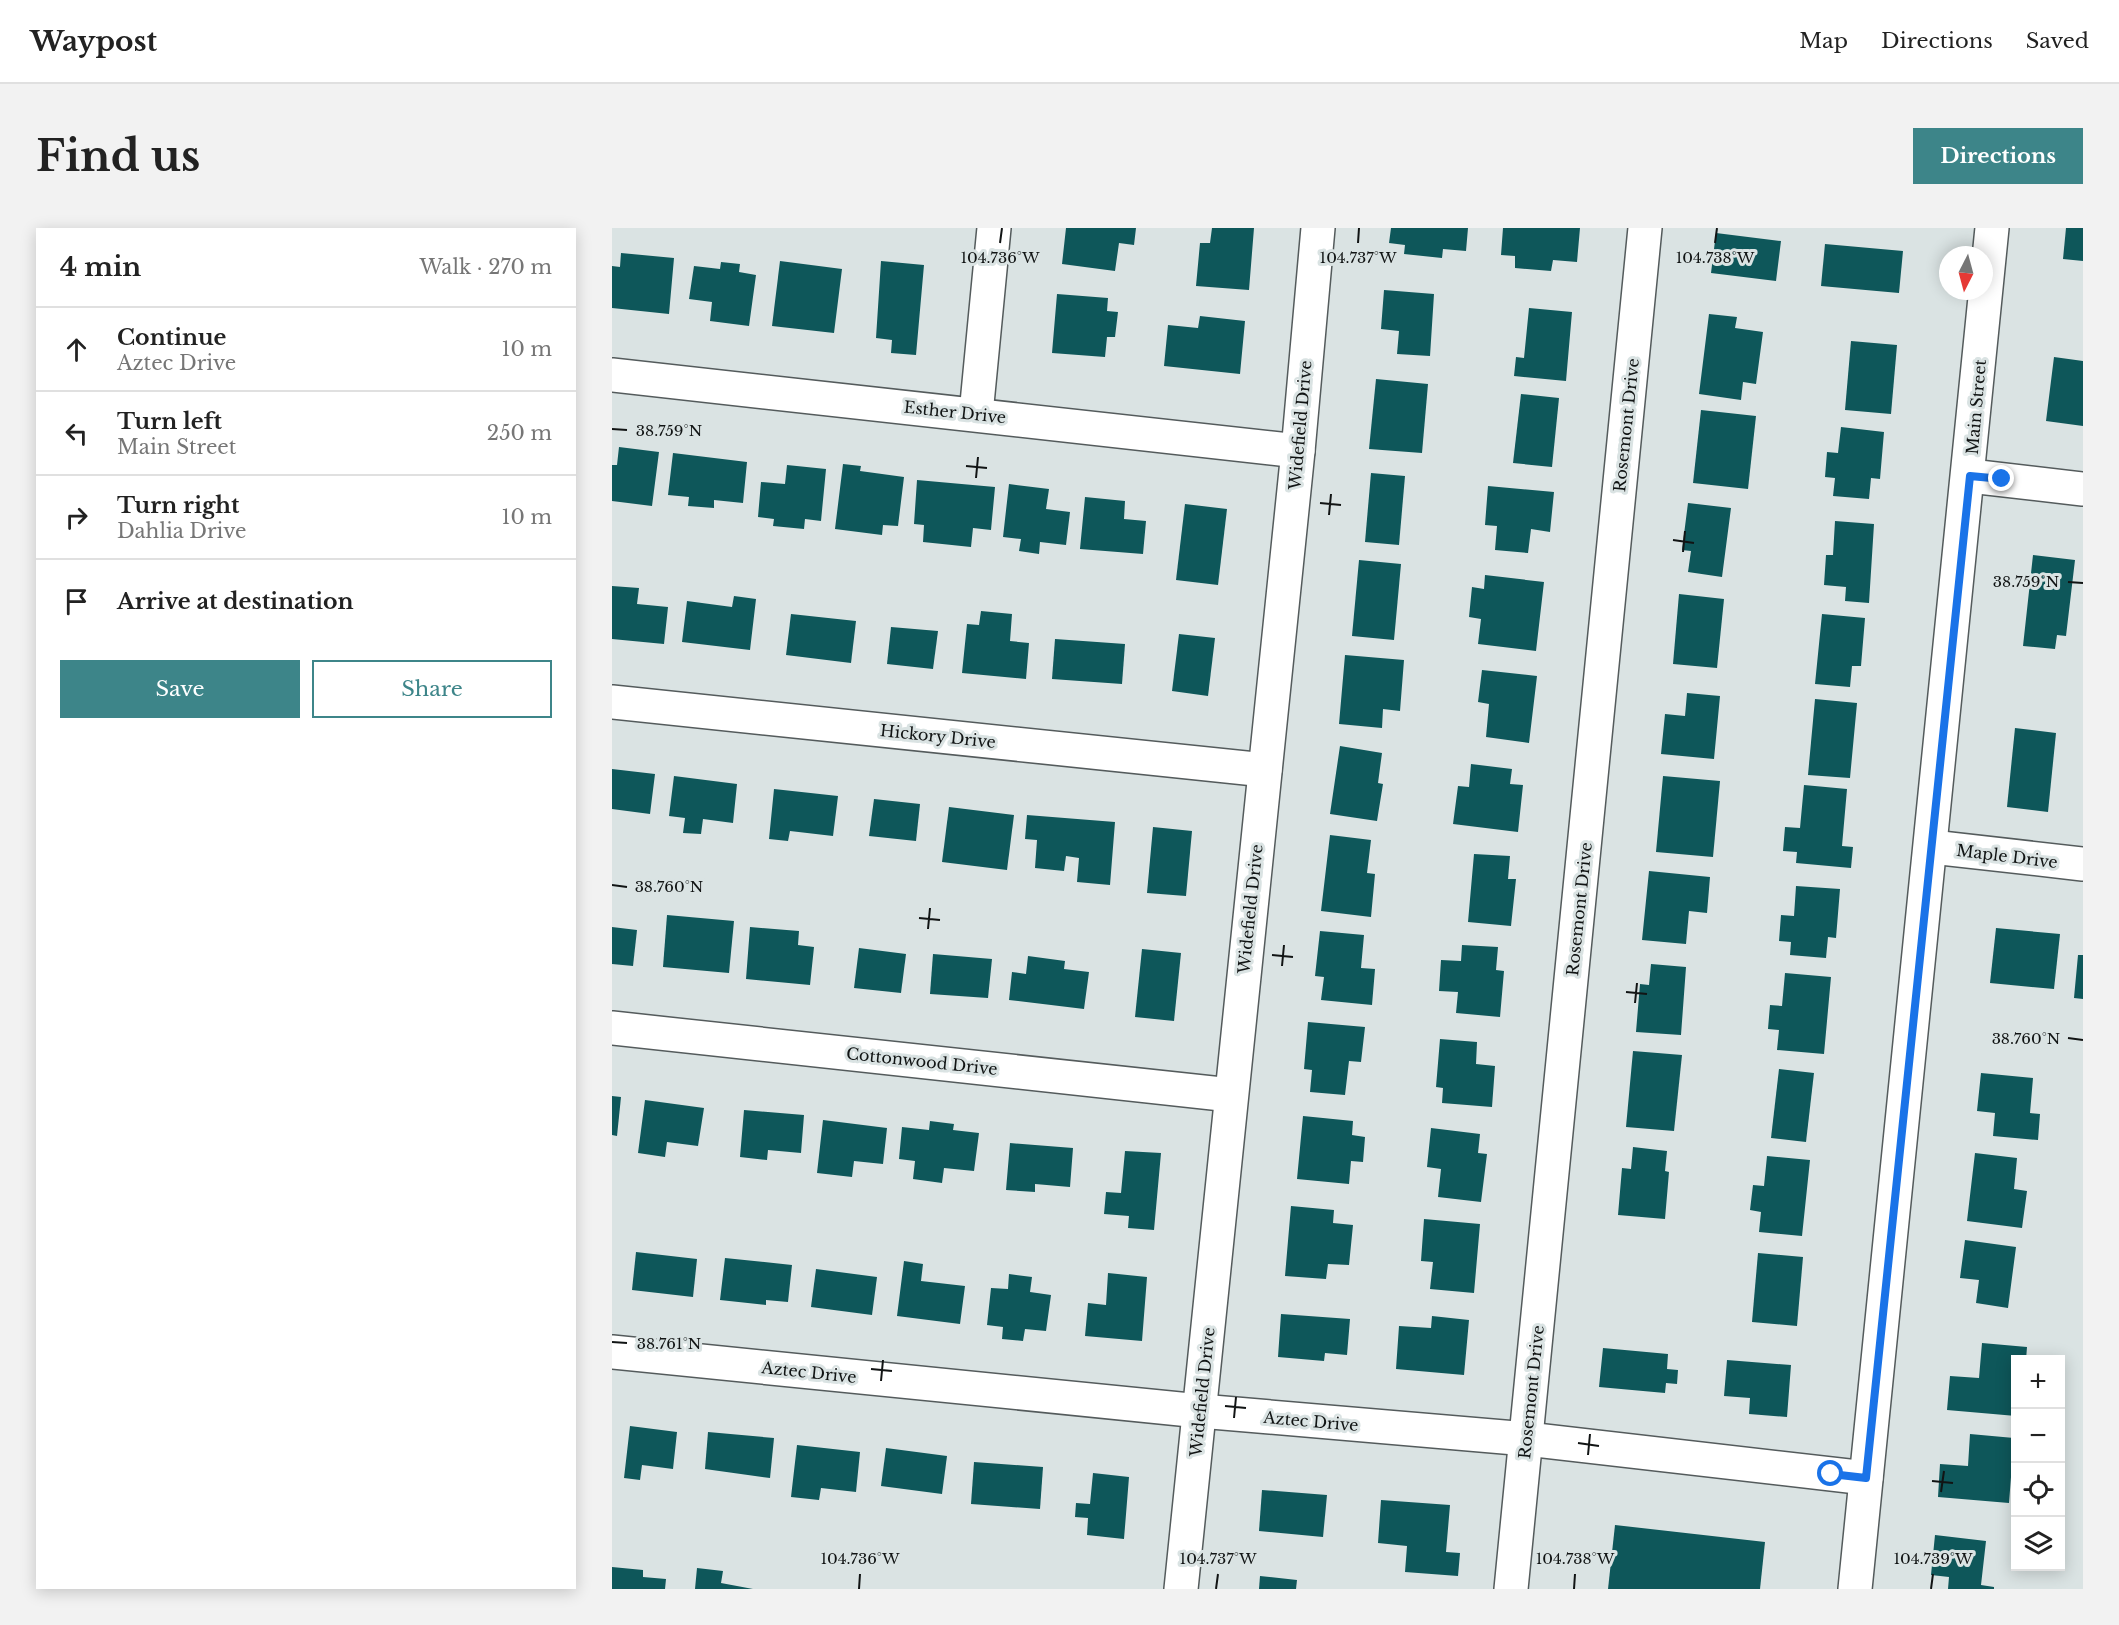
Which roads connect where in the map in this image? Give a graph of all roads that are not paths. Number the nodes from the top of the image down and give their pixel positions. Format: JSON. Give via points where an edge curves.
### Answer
{"nodes":[{"id":1,"x":994,"y":228,"type":"edge"},
{"id":2,"x":1318,"y":228,"type":"edge"},
{"id":3,"x":1645,"y":228,"type":"edge"},
{"id":4,"x":1992,"y":228,"type":"edge"},
{"id":5,"x":612,"y":375,"type":"edge"},
{"id":6,"x":976,"y":414,"type":"junction"},
{"id":7,"x":1298,"y":451,"type":"junction"},
{"id":8,"x":1970,"y":476,"type":"junction"},
{"id":9,"x":2083,"y":489,"type":"edge"},
{"id":10,"x":612,"y":702,"type":"edge"},
{"id":11,"x":1265,"y":770,"type":"junction"},
{"id":12,"x":1932,"y":847,"type":"junction"},
{"id":13,"x":2083,"y":864,"type":"edge"},
{"id":14,"x":612,"y":1028,"type":"edge"},
{"id":15,"x":1231,"y":1095,"type":"junction"},
{"id":16,"x":612,"y":1352,"type":"edge"},
{"id":17,"x":1200,"y":1412,"type":"junction"},
{"id":18,"x":1527,"y":1439,"type":"junction"},
{"id":19,"x":1866,"y":1478,"type":"junction"},
{"id":20,"x":1181,"y":1589,"type":"edge"},
{"id":21,"x":1511,"y":1589,"type":"edge"},
{"id":22,"x":1855,"y":1589,"type":"edge"}],
"edges":[{"from":1,"to":6,"type":"street"},
{"from":2,"to":7,"type":"street","name":"Widefield Drive"},
{"from":3,"to":18,"type":"street","name":"Rosemont Drive"},
{"from":4,"to":8,"type":"street","name":"Main Street"},
{"from":5,"to":6,"type":"street","name":"Esther Drive"},
{"from":6,"to":7,"type":"street","name":"Esther Drive"},
{"from":7,"to":11,"type":"street","name":"Widefield Drive"},
{"from":8,"to":9,"type":"street"},
{"from":8,"to":12,"type":"street","name":"Main Street"},
{"from":10,"to":11,"type":"street","name":"Hickory Drive"},
{"from":11,"to":15,"type":"street","name":"Widefield Drive"},
{"from":12,"to":13,"type":"street","name":"Maple Drive"},
{"from":12,"to":19,"type":"street","name":"Main Street"},
{"from":14,"to":15,"type":"street","name":"Cottonwood Drive"},
{"from":15,"to":17,"type":"street","name":"Widefield Drive"},
{"from":16,"to":17,"type":"street","name":"Aztec Drive"},
{"from":17,"to":18,"type":"street","name":"Aztec Drive"},
{"from":17,"to":20,"type":"street","name":"Widefield Drive"},
{"from":18,"to":19,"type":"street","name":"Aztec Drive"},
{"from":18,"to":21,"type":"street","name":"Rosemont Drive"},
{"from":19,"to":22,"type":"street","name":"Main Street"}]}
